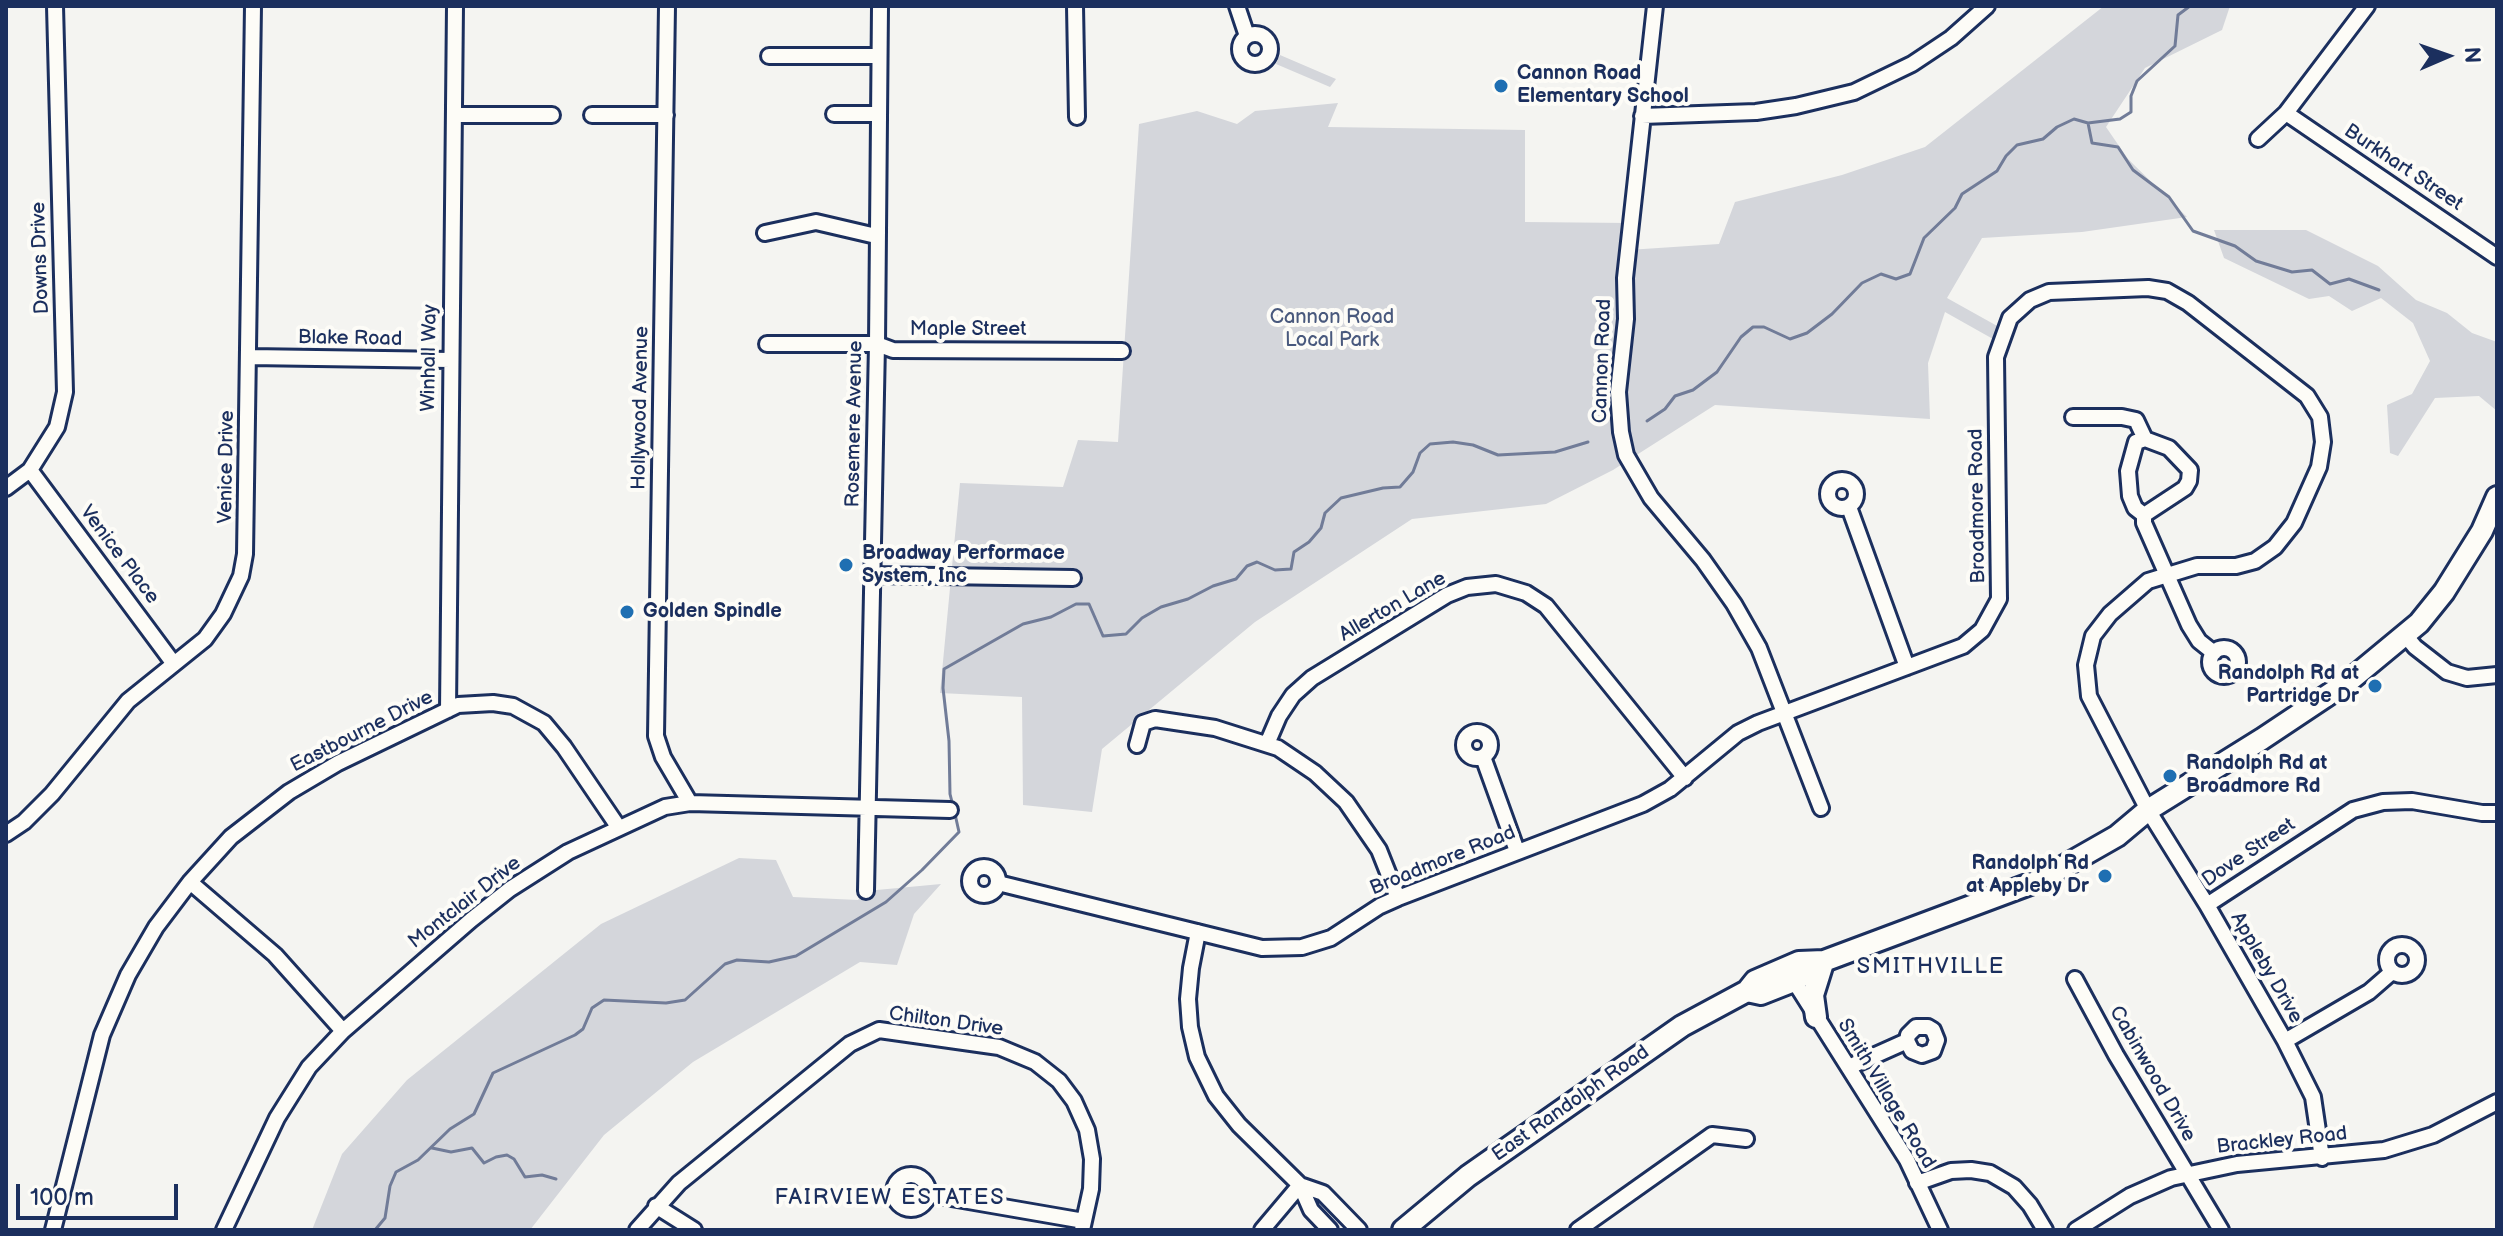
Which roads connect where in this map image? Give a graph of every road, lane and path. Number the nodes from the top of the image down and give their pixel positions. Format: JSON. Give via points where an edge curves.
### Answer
{"nodes":[{"id":1,"x":55,"y":6,"type":"edge"},
{"id":2,"x":253,"y":6,"type":"edge"},
{"id":3,"x":455,"y":6,"type":"edge"},
{"id":4,"x":667,"y":6,"type":"edge"},
{"id":5,"x":880,"y":6,"type":"edge"},
{"id":6,"x":1075,"y":6,"type":"edge"},
{"id":7,"x":1237,"y":6,"type":"edge"},
{"id":8,"x":1655,"y":6,"type":"edge"},
{"id":9,"x":1987,"y":6,"type":"edge"},
{"id":10,"x":2367,"y":6,"type":"edge"},
{"id":11,"x":1247,"y":36,"type":"dead end"},
{"id":12,"x":769,"y":56,"type":"dead end"},
{"id":13,"x":879,"y":56,"type":"junction"},
{"id":14,"x":2286,"y":113,"type":"junction"},
{"id":15,"x":834,"y":114,"type":"dead end"},
{"id":16,"x":878,"y":114,"type":"junction"},
{"id":17,"x":454,"y":115,"type":"junction"},
{"id":18,"x":552,"y":115,"type":"dead end"},
{"id":19,"x":592,"y":115,"type":"dead end"},
{"id":20,"x":666,"y":115,"type":"junction"},
{"id":21,"x":1642,"y":116,"type":"junction"},
{"id":22,"x":1077,"y":117,"type":"dead end"},
{"id":23,"x":2258,"y":139,"type":"dead end"},
{"id":24,"x":765,"y":233,"type":"dead end"},
{"id":25,"x":876,"y":236,"type":"junction"},
{"id":26,"x":2497,"y":257,"type":"edge"},
{"id":27,"x":767,"y":344,"type":"dead end"},
{"id":28,"x":877,"y":344,"type":"junction"},
{"id":29,"x":1122,"y":351,"type":"dead end"},
{"id":30,"x":250,"y":357,"type":"junction"},
{"id":31,"x":450,"y":360,"type":"junction"},
{"id":32,"x":2073,"y":417,"type":"dead end"},
{"id":33,"x":2145,"y":439,"type":"junction"},
{"id":34,"x":30,"y":470,"type":"junction"},
{"id":35,"x":6,"y":488,"type":"edge"},
{"id":36,"x":2497,"y":497,"type":"edge"},
{"id":37,"x":1849,"y":507,"type":"dead end"},
{"id":38,"x":2144,"y":515,"type":"junction"},
{"id":39,"x":2165,"y":574,"type":"junction"},
{"id":40,"x":872,"y":575,"type":"junction"},
{"id":41,"x":1073,"y":578,"type":"dead end"},
{"id":42,"x":2405,"y":635,"type":"junction"},
{"id":43,"x":2214,"y":653,"type":"dead end"},
{"id":44,"x":174,"y":664,"type":"junction"},
{"id":45,"x":1907,"y":667,"type":"junction"},
{"id":46,"x":2497,"y":675,"type":"edge"},
{"id":47,"x":448,"y":710,"type":"junction"},
{"id":48,"x":1786,"y":713,"type":"junction"},
{"id":49,"x":1267,"y":744,"type":"junction"},
{"id":50,"x":1137,"y":745,"type":"dead end"},
{"id":51,"x":1483,"y":757,"type":"dead end"},
{"id":52,"x":1685,"y":778,"type":"junction"},
{"id":53,"x":690,"y":803,"type":"junction"},
{"id":54,"x":867,"y":806,"type":"junction"},
{"id":55,"x":1821,"y":808,"type":"dead end"},
{"id":56,"x":950,"y":810,"type":"dead end"},
{"id":57,"x":2148,"y":810,"type":"junction"},
{"id":58,"x":2497,"y":813,"type":"edge"},
{"id":59,"x":619,"y":828,"type":"junction"},
{"id":60,"x":6,"y":834,"type":"edge"},
{"id":61,"x":1517,"y":851,"type":"junction"},
{"id":62,"x":190,"y":882,"type":"junction"},
{"id":63,"x":998,"y":883,"type":"dead end"},
{"id":64,"x":866,"y":891,"type":"dead end"},
{"id":65,"x":1398,"y":898,"type":"junction"},
{"id":66,"x":2207,"y":905,"type":"junction"},
{"id":67,"x":1198,"y":932,"type":"junction"},
{"id":68,"x":1824,"y":961,"type":"junction"},
{"id":69,"x":2392,"y":972,"type":"dead end"},
{"id":70,"x":2075,"y":979,"type":"dead end"},
{"id":71,"x":1794,"y":981,"type":"junction"},
{"id":72,"x":1747,"y":991,"type":"junction"},
{"id":73,"x":1816,"y":1017,"type":"junction"},
{"id":74,"x":343,"y":1031,"type":"junction"},
{"id":75,"x":1907,"y":1041,"type":"dead end"},
{"id":76,"x":2285,"y":1041,"type":"junction"},
{"id":77,"x":1849,"y":1067,"type":"junction"},
{"id":78,"x":2497,"y":1102,"type":"edge"},
{"id":79,"x":1746,"y":1139,"type":"dead end"},
{"id":80,"x":2322,"y":1158,"type":"junction"},
{"id":81,"x":2187,"y":1174,"type":"junction"},
{"id":82,"x":1917,"y":1183,"type":"junction"},
{"id":83,"x":1300,"y":1185,"type":"junction"},
{"id":84,"x":928,"y":1194,"type":"dead end"},
{"id":85,"x":656,"y":1206,"type":"junction"},
{"id":86,"x":1083,"y":1226,"type":"edge"},
{"id":87,"x":1585,"y":1228,"type":"edge"},
{"id":88,"x":53,"y":1230,"type":"edge"},
{"id":89,"x":224,"y":1230,"type":"edge"},
{"id":90,"x":637,"y":1230,"type":"edge"},
{"id":91,"x":694,"y":1230,"type":"edge"},
{"id":92,"x":1262,"y":1230,"type":"edge"},
{"id":93,"x":1330,"y":1230,"type":"edge"},
{"id":94,"x":1359,"y":1230,"type":"edge"},
{"id":95,"x":1403,"y":1230,"type":"edge"},
{"id":96,"x":1940,"y":1230,"type":"edge"},
{"id":97,"x":2045,"y":1230,"type":"edge"},
{"id":98,"x":2076,"y":1230,"type":"edge"},
{"id":99,"x":2221,"y":1230,"type":"edge"}],
"edges":[{"from":1,"to":34,"type":"street","name":"Downs Drive","via":[[65,392],[57,427]]},
{"from":2,"to":30,"type":"street","name":"Venice Drive"},
{"from":3,"to":17,"type":"street","name":"Winhall Way"},
{"from":4,"to":20,"type":"street","name":"Hollywood Avenue"},
{"from":5,"to":13,"type":"street","name":"Rosemere Avenue"},
{"from":6,"to":22,"type":"street"},
{"from":7,"to":11,"type":"street"},
{"from":8,"to":21,"type":"street","name":"Cannon Road"},
{"from":9,"to":21,"type":"street","via":[[1912,64],[1854,92],[1756,112]]},
{"from":10,"to":14,"type":"street"},
{"from":12,"to":13,"type":"street"},
{"from":13,"to":16,"type":"street","name":"Rosemere Avenue"},
{"from":14,"to":23,"type":"street"},
{"from":14,"to":26,"type":"street","name":"Burkhart Street"},
{"from":15,"to":16,"type":"street"},
{"from":16,"to":25,"type":"street","name":"Rosemere Avenue"},
{"from":17,"to":18,"type":"street"},
{"from":17,"to":31,"type":"street","name":"Winhall Way"},
{"from":19,"to":20,"type":"street"},
{"from":20,"to":53,"type":"street","name":"Hollywood Avenue","via":[[656,736]]},
{"from":21,"to":48,"type":"street","name":"Cannon Road","via":[[1618,392],[1626,455],[1651,498],[1734,604]]},
{"from":24,"to":25,"type":"street","via":[[816,222]]},
{"from":25,"to":28,"type":"street","name":"Rosemere Avenue"},
{"from":27,"to":28,"type":"street","name":"Maple Street"},
{"from":28,"to":29,"type":"street","name":"Maple Street","via":[[893,350]]},
{"from":28,"to":40,"type":"street","name":"Rosemere Avenue"},
{"from":30,"to":31,"type":"street","name":"Blake Road"},
{"from":30,"to":44,"type":"street","name":"Venice Drive","via":[[241,576],[205,639]]},
{"from":31,"to":47,"type":"street","name":"Winhall Way"},
{"from":32,"to":33,"type":"street","via":[[2136,420]]},
{"from":33,"to":38,"type":"street","via":[[2136,442],[2128,471],[2130,496]]},
{"from":33,"to":38,"type":"street","via":[[2169,448],[2190,470],[2185,488]]},
{"from":34,"to":35,"type":"street","name":"Downs Drive"},
{"from":34,"to":44,"type":"street","name":"Venice Place"},
{"from":36,"to":42,"type":"main road","name":"East Randolph Road","via":[[2444,592]]},
{"from":37,"to":45,"type":"street"},
{"from":38,"to":39,"type":"street"},
{"from":39,"to":43,"type":"street","via":[[2189,625]]},
{"from":39,"to":45,"type":"street","name":"Broadmore Road","via":[[2197,566],[2236,566],[2275,547],[2294,523],[2319,467],[2320,417],[2289,379],[2167,291],[2049,292],[2010,318],[1996,357],[1999,599],[1982,630],[1963,646]]},
{"from":39,"to":57,"type":"street","name":"Broadmore Road","via":[[2148,581],[2110,614],[2093,636],[2086,665],[2089,696]]},
{"from":40,"to":41,"type":"street"},
{"from":40,"to":54,"type":"street","name":"Rosemere Avenue"},
{"from":42,"to":46,"type":"street","via":[[2447,672],[2467,678]]},
{"from":42,"to":57,"type":"main road","name":"East Randolph Road","via":[[2349,681]]},
{"from":44,"to":60,"type":"street","name":"Venice Drive","via":[[128,701],[52,794]]},
{"from":45,"to":48,"type":"street","name":"Broadmore Road"},
{"from":47,"to":59,"type":"street","name":"Eastbourne Drive","via":[[493,703],[513,706],[544,723]]},
{"from":47,"to":62,"type":"street","name":"Eastbourne Drive","via":[[289,792],[231,837]]},
{"from":48,"to":52,"type":"street","name":"Broadmore Road","via":[[1738,733]]},
{"from":48,"to":55,"type":"street","name":"Cannon Road"},
{"from":49,"to":50,"type":"street","via":[[1215,728],[1155,719],[1143,723]]},
{"from":49,"to":52,"type":"street","name":"Allerton Lane","via":[[1293,695],[1312,678],[1447,595],[1496,584],[1546,606]]},
{"from":49,"to":65,"type":"street","via":[[1315,773],[1346,802],[1379,850]]},
{"from":51,"to":61,"type":"street"},
{"from":52,"to":61,"type":"street","name":"Broadmore Road","via":[[1643,804]]},
{"from":53,"to":54,"type":"street","name":"Montclair Drive"},
{"from":53,"to":59,"type":"street","name":"Montclair Drive","via":[[665,807]]},
{"from":54,"to":56,"type":"street","name":"Montclair Drive"},
{"from":54,"to":64,"type":"street","name":"Rosemere Avenue"},
{"from":57,"to":66,"type":"street","name":"Appleby Drive"},
{"from":57,"to":68,"type":"main road","name":"East Randolph Road","via":[[2117,836],[2038,881]]},
{"from":58,"to":66,"type":"street","name":"Dove Street","via":[[2412,801],[2353,810]]},
{"from":59,"to":74,"type":"street","name":"Montclair Drive","via":[[510,889]]},
{"from":61,"to":65,"type":"street","name":"Broadmore Road"},
{"from":62,"to":74,"type":"street","via":[[275,955]]},
{"from":62,"to":88,"type":"street","name":"Eastbourne Drive","via":[[128,975],[102,1035]]},
{"from":63,"to":67,"type":"street","name":"Broadmore Road"},
{"from":65,"to":67,"type":"street","name":"Broadmore Road","via":[[1331,938],[1302,947],[1262,948]]},
{"from":66,"to":76,"type":"street","name":"Appleby Drive"},
{"from":67,"to":83,"type":"street","via":[[1188,999],[1197,1057],[1216,1096],[1239,1125]]},
{"from":68,"to":71,"type":"main road","name":"East Randolph Road"},
{"from":68,"to":72,"type":"main road","name":"East Randolph Road","via":[[1799,962],[1755,981]]},
{"from":68,"to":73,"type":"main road","via":[[1813,995]]},
{"from":69,"to":76,"type":"street","via":[[2369,992]]},
{"from":70,"to":81,"type":"street","name":"Cabinwood Drive"},
{"from":71,"to":72,"type":"main road","name":"East Randolph Road","via":[[1761,994]]},
{"from":71,"to":73,"type":"street","name":"Smith Village Road"},
{"from":72,"to":95,"type":"main road","name":"East Randolph Road","via":[[1650,1047],[1468,1176]]},
{"from":73,"to":77,"type":"street","name":"Smith Village Road"},
{"from":74,"to":89,"type":"street","name":"Montclair Drive","via":[[309,1067],[277,1118]]},
{"from":75,"to":77,"type":"street"},
{"from":76,"to":80,"type":"street","name":"Appleby Drive","via":[[2313,1097]]},
{"from":77,"to":82,"type":"street","name":"Smith Village Road"},
{"from":78,"to":80,"type":"street","name":"Brackley Road","via":[[2433,1135],[2384,1150]]},
{"from":79,"to":87,"type":"street","via":[[1712,1135]]},
{"from":80,"to":81,"type":"street","name":"Brackley Road","via":[[2237,1164]]},
{"from":81,"to":98,"type":"street","name":"Brackley Road","via":[[2130,1196]]},
{"from":81,"to":99,"type":"street","name":"Cabinwood Drive"},
{"from":82,"to":96,"type":"street","name":"Smith Village Road"},
{"from":82,"to":97,"type":"street","via":[[1951,1171],[1990,1173],[2014,1187]]},
{"from":83,"to":92,"type":"street"},
{"from":83,"to":93,"type":"street","via":[[1311,1210]]},
{"from":83,"to":94,"type":"street","via":[[1323,1193]]},
{"from":84,"to":86,"type":"street"},
{"from":85,"to":86,"type":"street","name":"Chilton Drive","via":[[850,1044],[879,1030],[999,1047],[1035,1062],[1059,1081],[1087,1130],[1092,1159]]},
{"from":85,"to":90,"type":"street","name":"Chilton Drive"},
{"from":85,"to":91,"type":"street"}]}
